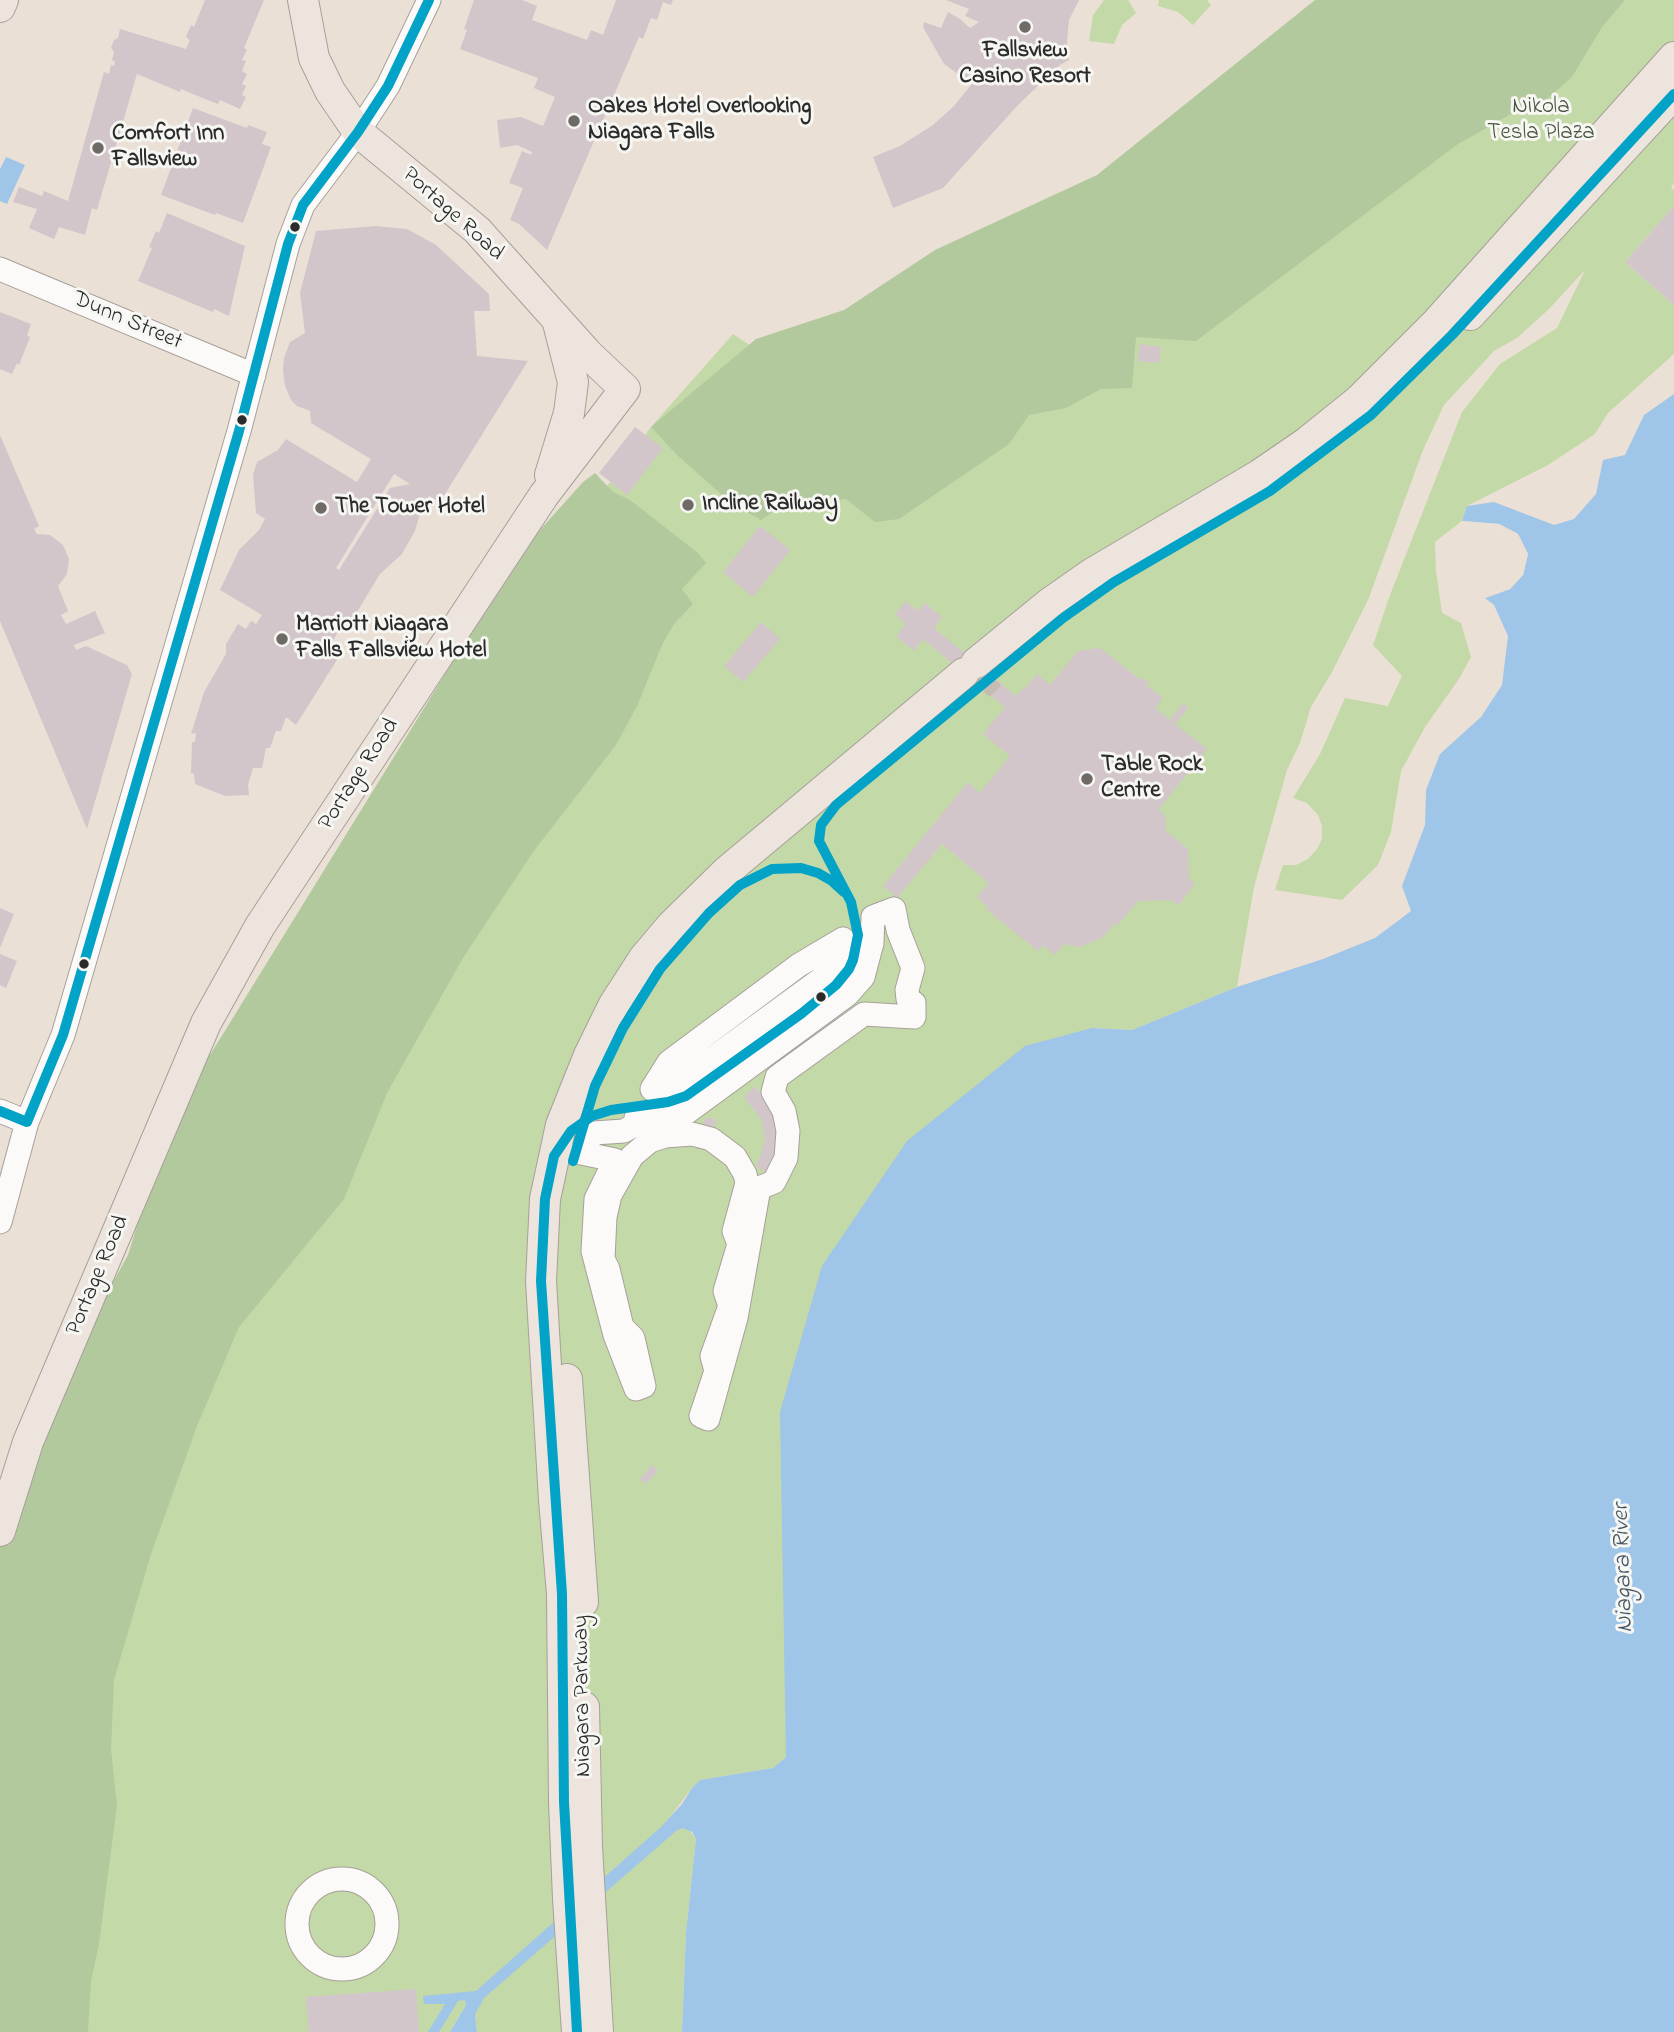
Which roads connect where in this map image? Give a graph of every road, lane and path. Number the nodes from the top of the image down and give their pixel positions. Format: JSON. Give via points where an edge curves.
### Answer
{"nodes":[{"id":1,"x":3,"y":0,"type":"edge"},
{"id":2,"x":303,"y":0,"type":"edge"},
{"id":3,"x":429,"y":0,"type":"edge"},
{"id":4,"x":0,"y":7,"type":"edge"},
{"id":5,"x":1674,"y":57,"type":"edge"},
{"id":6,"x":1674,"y":94,"type":"edge"},
{"id":7,"x":358,"y":132,"type":"junction"},
{"id":8,"x":0,"y":269,"type":"edge"},
{"id":9,"x":558,"y":321,"type":"junction"},
{"id":10,"x":254,"y":375,"type":"junction"},
{"id":11,"x":544,"y":495,"type":"junction"},
{"id":12,"x":978,"y":674,"type":"junction"},
{"id":13,"x":914,"y":1017,"type":"joint"},
{"id":14,"x":652,"y":1089,"type":"joint"},
{"id":15,"x":0,"y":1111,"type":"edge"},
{"id":16,"x":27,"y":1122,"type":"junction"},
{"id":17,"x":0,"y":1222,"type":"edge"},
{"id":18,"x":0,"y":1531,"type":"edge"},
{"id":19,"x":579,"y":1906,"type":"junction"},
{"id":20,"x":577,"y":2032,"type":"edge"},
{"id":21,"x":598,"y":2032,"type":"edge"}],
"edges":[{"from":1,"to":4,"type":"main road"},
{"from":2,"to":7,"type":"main road","name":"Portage Road","via":[[314,58]]},
{"from":3,"to":7,"type":"street","via":[[388,86]]},
{"from":5,"to":12,"type":"main road","name":"Niagara Parkway","via":[[1437,322],[1358,401],[1259,475],[1051,602]]},
{"from":6,"to":12,"type":"main road","name":"Niagara Parkway","via":[[1452,335],[1363,422],[1270,491],[1102,590]]},
{"from":7,"to":9,"type":"main road","name":"Portage Road","via":[[477,230]]},
{"from":7,"to":10,"type":"street","via":[[303,205],[288,244]]},
{"from":8,"to":10,"type":"street","name":"Dunn Street"},
{"from":9,"to":11,"type":"main road","via":[[573,382],[569,413]]},
{"from":9,"to":11,"type":"main road","name":"Portage Road","via":[[625,389]]},
{"from":10,"to":16,"type":"street","via":[[63,1035]]},
{"from":11,"to":18,"type":"main road","name":"Portage Road","via":[[260,926],[206,1023],[28,1442]]},
{"from":12,"to":19,"type":"main road","name":"Niagara Parkway","via":[[727,870],[671,926],[613,1006],[561,1125],[545,1199],[541,1281],[562,1594],[564,1802]]},
{"from":13,"to":13,"type":"street","via":[[864,1014],[777,1077],[773,1092],[788,1131],[786,1158],[774,1181],[759,1188],[736,1318],[708,1419],[701,1416],[716,1370],[712,1356],[730,1306],[725,1291],[739,1244],[734,1231],[747,1183],[745,1174],[720,1144],[692,1134],[657,1138],[632,1156],[610,1195],[603,1259],[622,1327],[633,1339],[644,1386],[636,1389],[615,1335],[593,1251],[596,1199],[615,1160],[581,1153],[588,1140],[594,1133],[624,1131],[638,1123],[636,1118],[660,1120],[686,1113],[748,1070],[863,977],[873,917],[894,909],[913,968],[906,990],[914,1003]]},
{"from":14,"to":14,"type":"street","via":[[669,1062],[799,965],[843,939],[833,967],[821,979],[676,1085]]},
{"from":15,"to":16,"type":"street"},
{"from":16,"to":17,"type":"street"},
{"from":19,"to":20,"type":"main road","name":"Niagara Parkway"},
{"from":19,"to":21,"type":"main road","name":"Niagara Parkway"}]}
